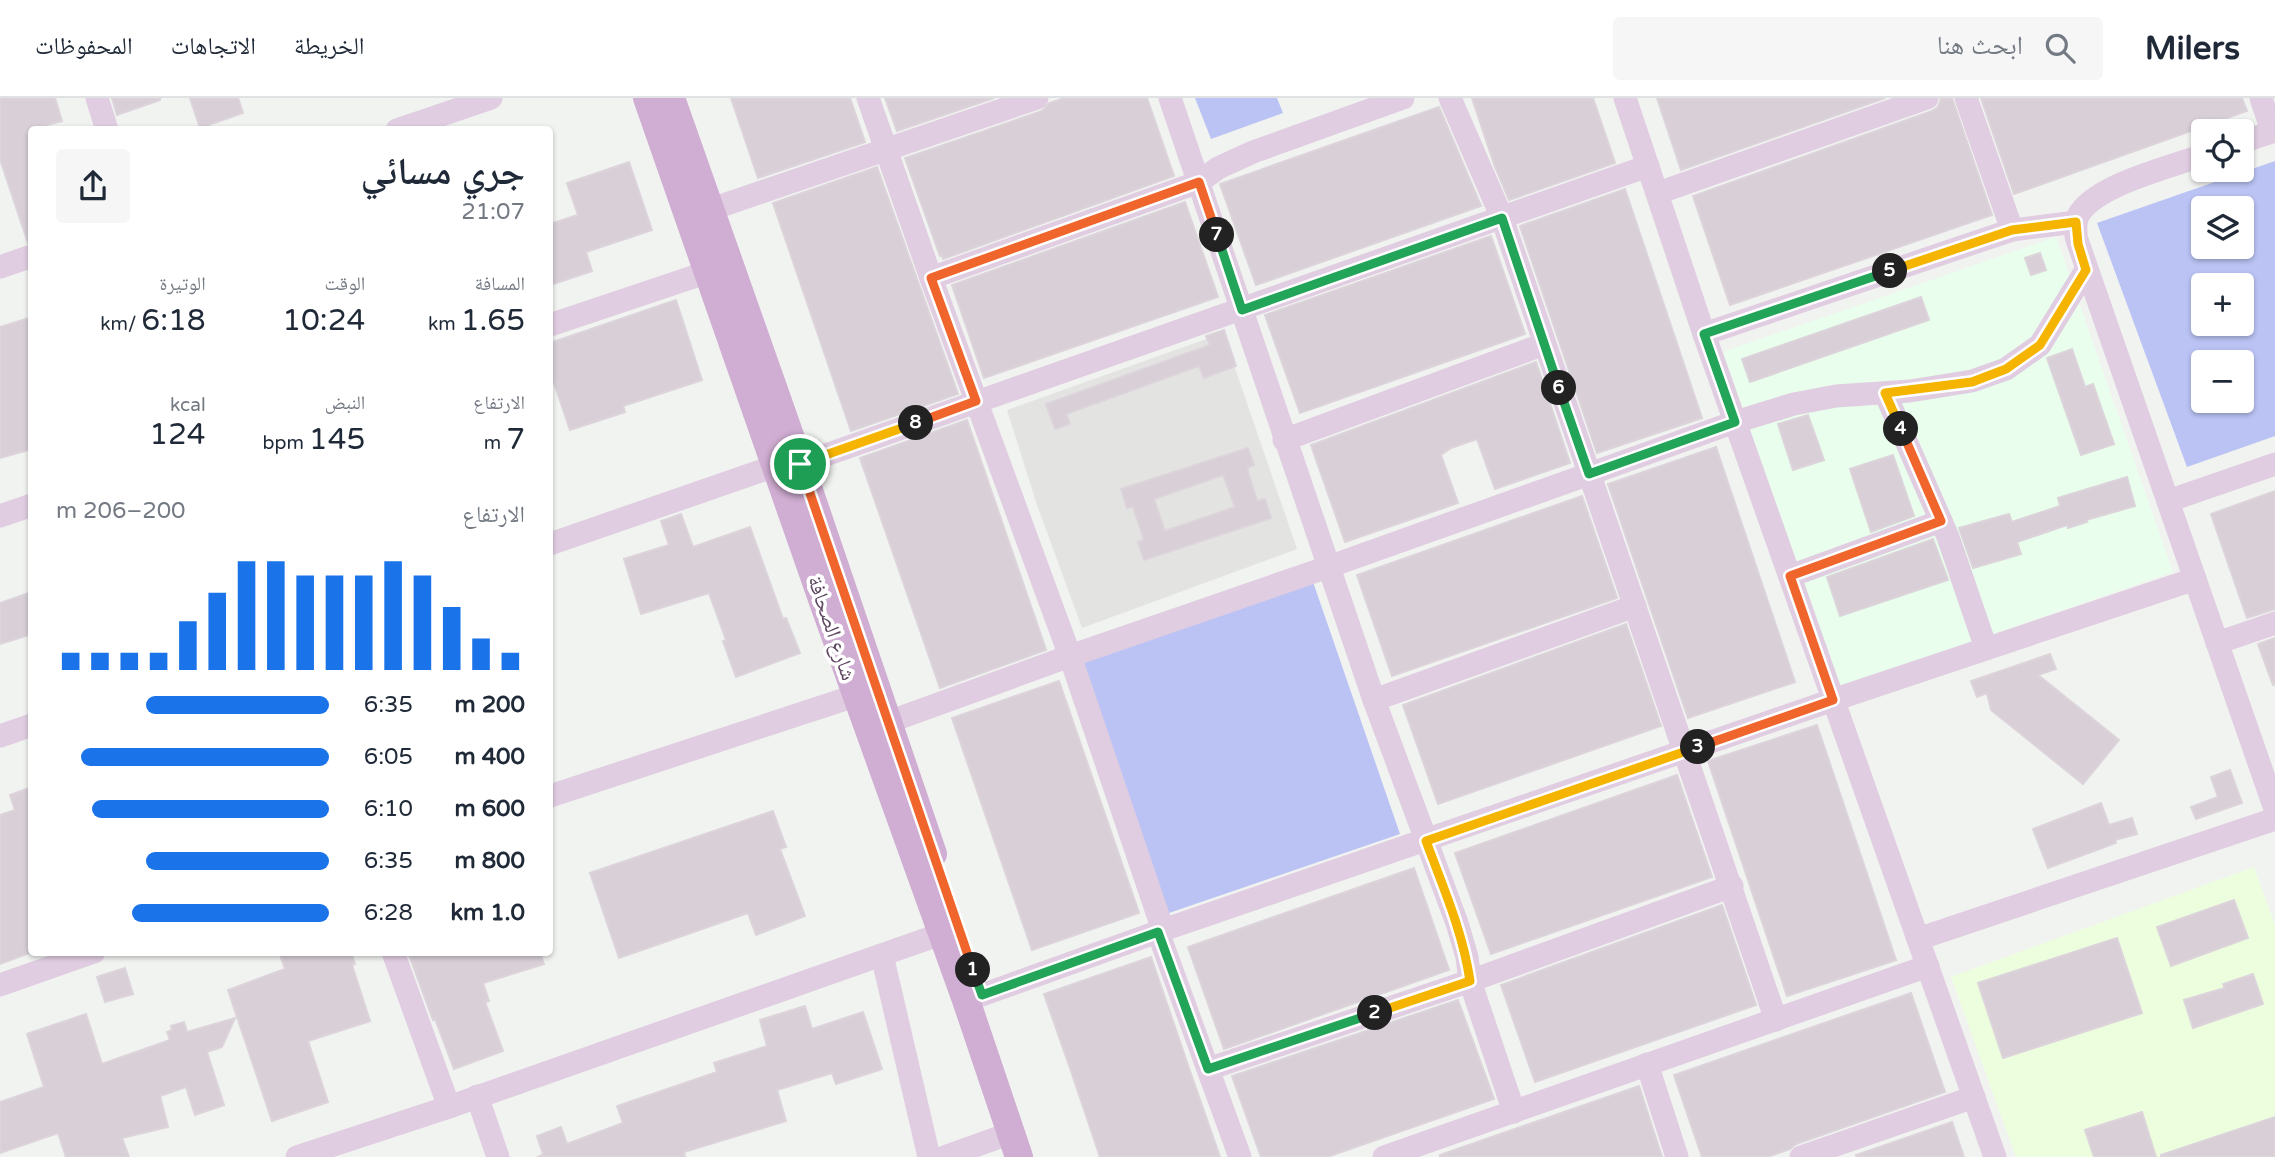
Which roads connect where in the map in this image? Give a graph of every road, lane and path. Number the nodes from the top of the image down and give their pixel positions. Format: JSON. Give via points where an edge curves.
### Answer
{"nodes":[{"id":1,"x":97,"y":98,"type":"edge"},
{"id":2,"x":491,"y":98,"type":"edge"},
{"id":3,"x":648,"y":98,"type":"edge"},
{"id":4,"x":671,"y":98,"type":"edge"},
{"id":5,"x":868,"y":98,"type":"edge"},
{"id":6,"x":1037,"y":98,"type":"edge"},
{"id":7,"x":1170,"y":98,"type":"edge"},
{"id":8,"x":1403,"y":98,"type":"edge"},
{"id":9,"x":1450,"y":98,"type":"edge"},
{"id":10,"x":1625,"y":98,"type":"edge"},
{"id":11,"x":1927,"y":98,"type":"edge"},
{"id":12,"x":1966,"y":98,"type":"edge"},
{"id":13,"x":2261,"y":98,"type":"edge"},
{"id":14,"x":106,"y":126,"type":"edge"},
{"id":15,"x":409,"y":126,"type":"edge"},
{"id":16,"x":2274,"y":131,"type":"edge"},
{"id":17,"x":2254,"y":138,"type":"edge"},
{"id":18,"x":886,"y":151,"type":"junction"},
{"id":19,"x":2191,"y":159,"type":"edge"},
{"id":20,"x":1648,"y":166,"type":"junction"},
{"id":21,"x":1199,"y":182,"type":"junction"},
{"id":22,"x":1658,"y":193,"type":"junction"},
{"id":23,"x":709,"y":210,"type":"junction"},
{"id":24,"x":1502,"y":218,"type":"junction"},
{"id":25,"x":2076,"y":222,"type":"junction"},
{"id":26,"x":2012,"y":230,"type":"junction"},
{"id":27,"x":28,"y":257,"type":"edge"},
{"id":28,"x":0,"y":267,"type":"edge"},
{"id":29,"x":2086,"y":270,"type":"junction"},
{"id":30,"x":708,"y":272,"type":"junction"},
{"id":31,"x":931,"y":278,"type":"junction"},
{"id":32,"x":1242,"y":310,"type":"junction"},
{"id":33,"x":553,"y":324,"type":"edge"},
{"id":34,"x":1704,"y":334,"type":"junction"},
{"id":35,"x":1545,"y":344,"type":"junction"},
{"id":36,"x":1885,"y":393,"type":"junction"},
{"id":37,"x":976,"y":401,"type":"junction"},
{"id":38,"x":1735,"y":422,"type":"junction"},
{"id":39,"x":1284,"y":440,"type":"junction"},
{"id":40,"x":2275,"y":464,"type":"edge"},
{"id":41,"x":788,"y":465,"type":"junction"},
{"id":42,"x":1589,"y":474,"type":"junction"},
{"id":43,"x":2168,"y":501,"type":"junction"},
{"id":44,"x":28,"y":506,"type":"edge"},
{"id":45,"x":0,"y":516,"type":"edge"},
{"id":46,"x":1941,"y":521,"type":"junction"},
{"id":47,"x":553,"y":543,"type":"edge"},
{"id":48,"x":1328,"y":567,"type":"junction"},
{"id":49,"x":1790,"y":576,"type":"junction"},
{"id":50,"x":2195,"y":579,"type":"junction"},
{"id":51,"x":1635,"y":606,"type":"junction"},
{"id":52,"x":2275,"y":623,"type":"edge"},
{"id":53,"x":2217,"y":643,"type":"junction"},
{"id":54,"x":1986,"y":648,"type":"junction"},
{"id":55,"x":1070,"y":656,"type":"junction"},
{"id":56,"x":866,"y":692,"type":"junction"},
{"id":57,"x":1374,"y":700,"type":"junction"},
{"id":58,"x":1833,"y":700,"type":"junction"},
{"id":59,"x":28,"y":726,"type":"edge"},
{"id":60,"x":879,"y":726,"type":"junction"},
{"id":61,"x":0,"y":736,"type":"edge"},
{"id":62,"x":1685,"y":751,"type":"junction"},
{"id":63,"x":2268,"y":768,"type":"edge"},
{"id":64,"x":553,"y":795,"type":"edge"},
{"id":65,"x":2275,"y":809,"type":"edge"},
{"id":66,"x":2275,"y":819,"type":"edge"},
{"id":67,"x":1426,"y":841,"type":"junction"},
{"id":68,"x":1732,"y":886,"type":"junction"},
{"id":69,"x":1161,"y":931,"type":"junction"},
{"id":70,"x":941,"y":934,"type":"junction"},
{"id":71,"x":1919,"y":939,"type":"junction"},
{"id":72,"x":883,"y":955,"type":"junction"},
{"id":73,"x":83,"y":956,"type":"edge"},
{"id":74,"x":395,"y":956,"type":"edge"},
{"id":75,"x":1928,"y":966,"type":"junction"},
{"id":76,"x":1470,"y":981,"type":"junction"},
{"id":77,"x":0,"y":985,"type":"edge"},
{"id":78,"x":982,"y":995,"type":"junction"},
{"id":79,"x":1776,"y":1020,"type":"junction"},
{"id":80,"x":1647,"y":1064,"type":"junction"},
{"id":81,"x":1208,"y":1069,"type":"junction"},
{"id":82,"x":477,"y":1096,"type":"junction"},
{"id":83,"x":1974,"y":1097,"type":"junction"},
{"id":84,"x":449,"y":1107,"type":"junction"},
{"id":85,"x":1514,"y":1112,"type":"junction"},
{"id":86,"x":1015,"y":1145,"type":"edge"},
{"id":87,"x":297,"y":1157,"type":"edge"},
{"id":88,"x":498,"y":1157,"type":"edge"},
{"id":89,"x":929,"y":1157,"type":"edge"},
{"id":90,"x":944,"y":1157,"type":"edge"},
{"id":91,"x":1039,"y":1157,"type":"edge"},
{"id":92,"x":1240,"y":1157,"type":"edge"},
{"id":93,"x":1384,"y":1157,"type":"edge"},
{"id":94,"x":1677,"y":1157,"type":"edge"},
{"id":95,"x":1801,"y":1157,"type":"edge"},
{"id":96,"x":1995,"y":1157,"type":"edge"}],
"edges":[{"from":1,"to":14,"type":"street"},
{"from":2,"to":15,"type":"street"},
{"from":3,"to":30,"type":"main road","name":"شارع الصحافة"},
{"from":4,"to":23,"type":"main road","name":"شارع الصحافة"},
{"from":5,"to":18,"type":"street"},
{"from":6,"to":18,"type":"street"},
{"from":7,"to":21,"type":"street"},
{"from":8,"to":21,"type":"street","via":[[1253,152]]},
{"from":9,"to":24,"type":"street"},
{"from":10,"to":20,"type":"street"},
{"from":11,"to":22,"type":"street"},
{"from":12,"to":26,"type":"street"},
{"from":13,"to":16,"type":"street"},
{"from":16,"to":17,"type":"street"},
{"from":18,"to":23,"type":"street"},
{"from":18,"to":31,"type":"street"},
{"from":19,"to":25,"type":"street","via":[[2106,190],[2085,206]]},
{"from":20,"to":22,"type":"street"},
{"from":20,"to":24,"type":"street"},
{"from":21,"to":31,"type":"street"},
{"from":21,"to":32,"type":"street"},
{"from":22,"to":34,"type":"street"},
{"from":23,"to":41,"type":"main road","name":"شارع الصحافة"},
{"from":24,"to":32,"type":"street"},
{"from":24,"to":35,"type":"street"},
{"from":25,"to":26,"type":"street"},
{"from":25,"to":29,"type":"street"},
{"from":26,"to":34,"type":"street"},
{"from":27,"to":28,"type":"street"},
{"from":29,"to":36,"type":"street","via":[[2040,345],[2006,369],[1972,382]]},
{"from":29,"to":43,"type":"street"},
{"from":30,"to":33,"type":"street"},
{"from":30,"to":41,"type":"main road","name":"شارع الصحافة"},
{"from":31,"to":37,"type":"street"},
{"from":32,"to":37,"type":"street"},
{"from":32,"to":39,"type":"street"},
{"from":34,"to":38,"type":"street"},
{"from":35,"to":39,"type":"street"},
{"from":35,"to":42,"type":"street"},
{"from":36,"to":38,"type":"street","via":[[1794,404]]},
{"from":36,"to":46,"type":"street"},
{"from":37,"to":41,"type":"street"},
{"from":37,"to":55,"type":"street"},
{"from":38,"to":42,"type":"street"},
{"from":38,"to":49,"type":"street"},
{"from":39,"to":48,"type":"street"},
{"from":40,"to":43,"type":"street"},
{"from":41,"to":47,"type":"street"},
{"from":41,"to":56,"type":"main road","name":"شارع الصحافة"},
{"from":42,"to":48,"type":"street"},
{"from":42,"to":51,"type":"street"},
{"from":43,"to":50,"type":"street"},
{"from":44,"to":45,"type":"street"},
{"from":46,"to":49,"type":"street"},
{"from":46,"to":54,"type":"street"},
{"from":48,"to":55,"type":"street"},
{"from":48,"to":57,"type":"street"},
{"from":49,"to":58,"type":"street"},
{"from":50,"to":53,"type":"street"},
{"from":50,"to":54,"type":"street"},
{"from":51,"to":57,"type":"street"},
{"from":51,"to":62,"type":"street"},
{"from":52,"to":53,"type":"street"},
{"from":53,"to":63,"type":"street"},
{"from":54,"to":58,"type":"street"},
{"from":55,"to":60,"type":"street"},
{"from":55,"to":69,"type":"street"},
{"from":56,"to":60,"type":"main road","name":"شارع الصحافة"},
{"from":56,"to":64,"type":"street"},
{"from":57,"to":67,"type":"street"},
{"from":58,"to":62,"type":"street"},
{"from":58,"to":71,"type":"street"},
{"from":59,"to":61,"type":"street"},
{"from":60,"to":70,"type":"main road","name":"شارع الصحافة"},
{"from":60,"to":78,"type":"main road","name":"شارع الصحافة"},
{"from":62,"to":67,"type":"street"},
{"from":62,"to":68,"type":"street"},
{"from":63,"to":65,"type":"street"},
{"from":66,"to":71,"type":"street"},
{"from":67,"to":69,"type":"street"},
{"from":67,"to":76,"type":"street","via":[[1457,923]]},
{"from":68,"to":76,"type":"street"},
{"from":68,"to":79,"type":"street"},
{"from":69,"to":78,"type":"street"},
{"from":69,"to":81,"type":"street"},
{"from":70,"to":72,"type":"street"},
{"from":70,"to":86,"type":"main road","name":"شارع الصحافة"},
{"from":71,"to":75,"type":"street"},
{"from":72,"to":82,"type":"street"},
{"from":72,"to":89,"type":"street"},
{"from":73,"to":77,"type":"street"},
{"from":74,"to":84,"type":"street"},
{"from":75,"to":79,"type":"street"},
{"from":75,"to":83,"type":"street"},
{"from":76,"to":81,"type":"street"},
{"from":76,"to":85,"type":"street"},
{"from":78,"to":91,"type":"main road","name":"شارع الصحافة"},
{"from":79,"to":80,"type":"street"},
{"from":80,"to":85,"type":"street"},
{"from":80,"to":94,"type":"street"},
{"from":81,"to":92,"type":"street"},
{"from":82,"to":84,"type":"street"},
{"from":82,"to":88,"type":"street"},
{"from":83,"to":95,"type":"street"},
{"from":83,"to":96,"type":"street"},
{"from":84,"to":87,"type":"street"},
{"from":85,"to":93,"type":"street"},
{"from":86,"to":90,"type":"street"}]}
